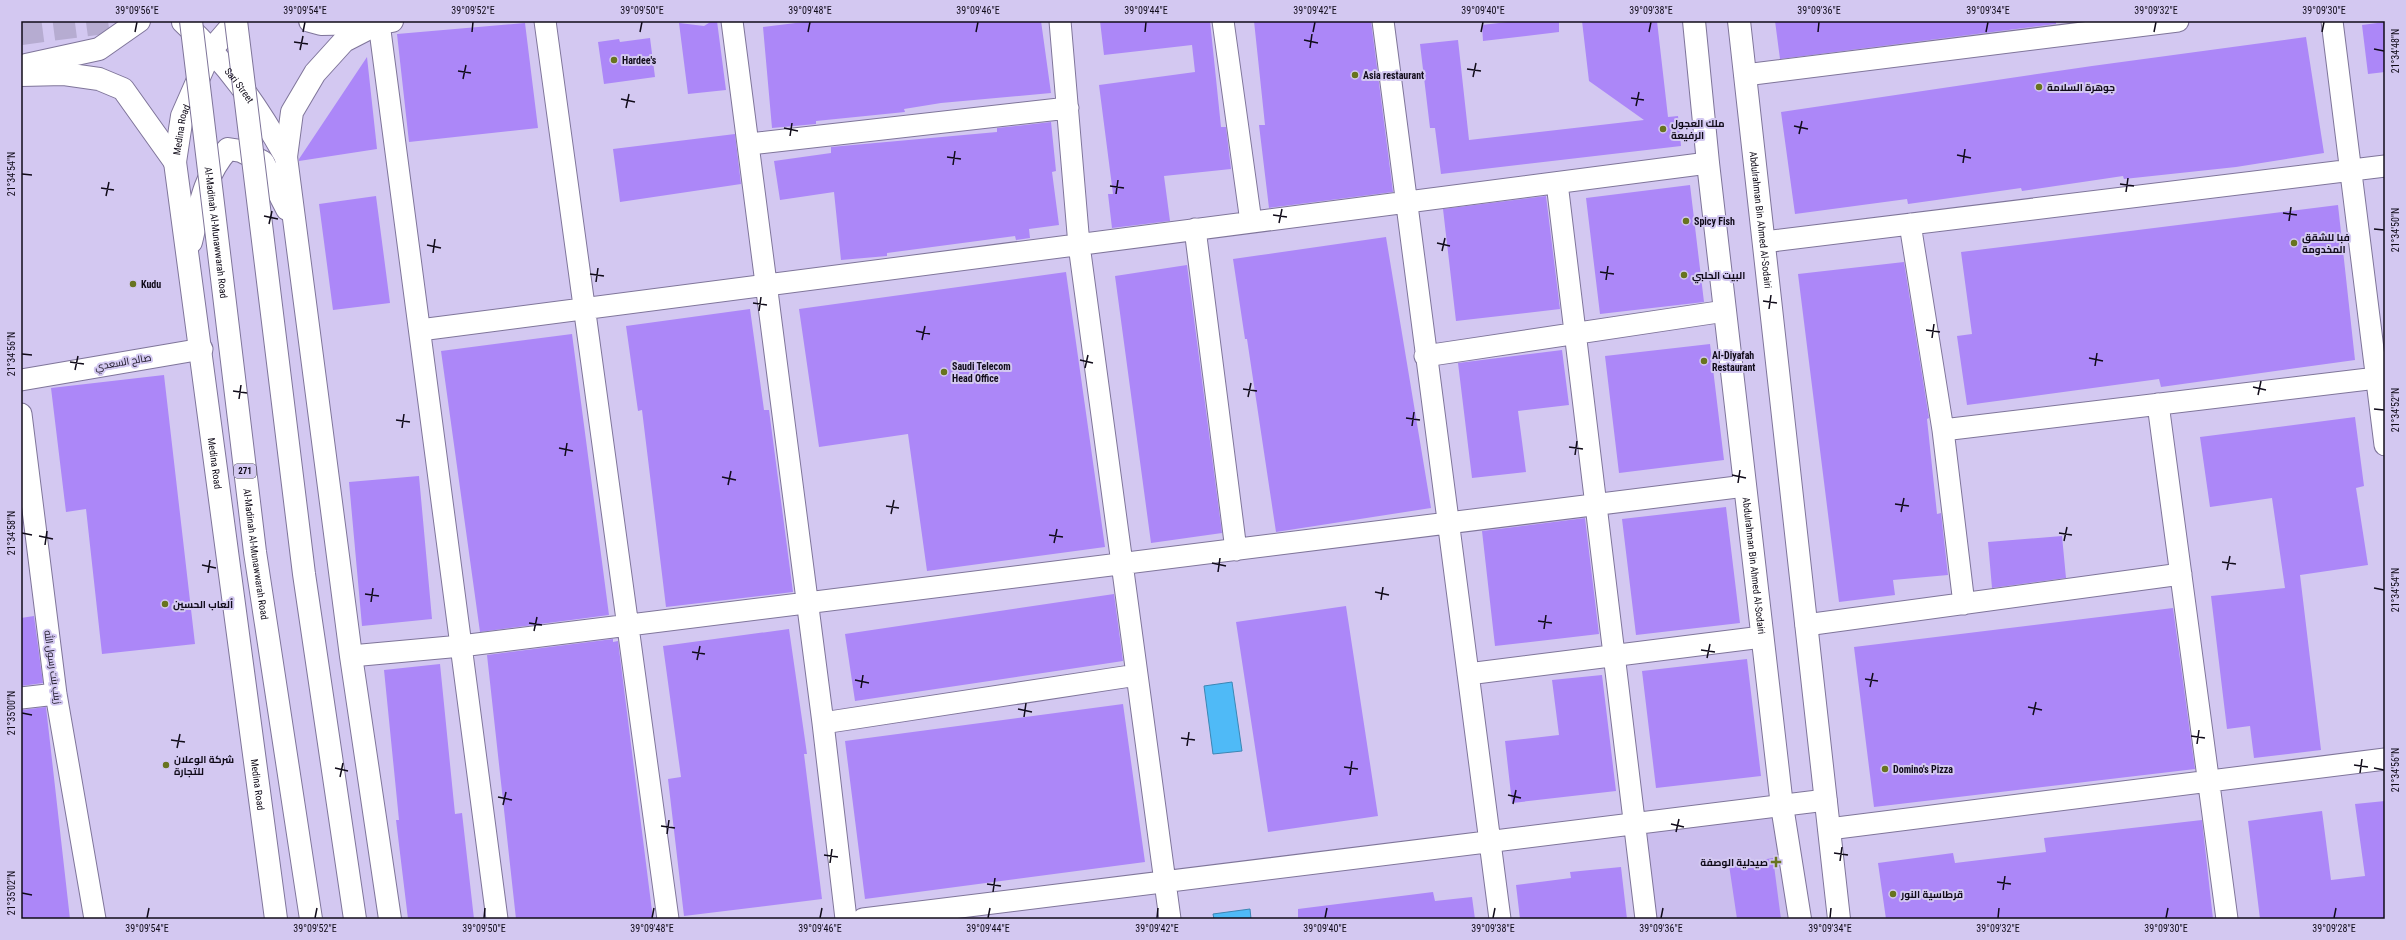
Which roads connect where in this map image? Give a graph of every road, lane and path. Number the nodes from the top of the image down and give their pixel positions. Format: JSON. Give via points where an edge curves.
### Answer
{"nodes":[{"id":1,"x":138,"y":21,"type":"edge"},
{"id":2,"x":181,"y":21,"type":"edge"},
{"id":3,"x":191,"y":21,"type":"edge"},
{"id":4,"x":236,"y":21,"type":"edge"},
{"id":5,"x":310,"y":21,"type":"edge"},
{"id":6,"x":545,"y":21,"type":"edge"},
{"id":7,"x":732,"y":21,"type":"edge"},
{"id":8,"x":1060,"y":21,"type":"edge"},
{"id":9,"x":1223,"y":21,"type":"edge"},
{"id":10,"x":1383,"y":21,"type":"edge"},
{"id":11,"x":1694,"y":21,"type":"edge"},
{"id":12,"x":1739,"y":21,"type":"edge"},
{"id":13,"x":2178,"y":21,"type":"edge"},
{"id":14,"x":2332,"y":21,"type":"edge"},
{"id":15,"x":386,"y":22,"type":"edge"},
{"id":16,"x":211,"y":50,"type":"junction"},
{"id":17,"x":21,"y":66,"type":"edge"},
{"id":18,"x":21,"y":75,"type":"edge"},
{"id":19,"x":1745,"y":75,"type":"junction"},
{"id":20,"x":1068,"y":108,"type":"junction"},
{"id":21,"x":750,"y":144,"type":"junction"},
{"id":22,"x":286,"y":157,"type":"junction"},
{"id":23,"x":175,"y":162,"type":"junction"},
{"id":24,"x":1708,"y":163,"type":"junction"},
{"id":25,"x":2385,"y":166,"type":"edge"},
{"id":26,"x":2351,"y":170,"type":"junction"},
{"id":27,"x":1557,"y":182,"type":"junction"},
{"id":28,"x":1405,"y":202,"type":"junction"},
{"id":29,"x":1251,"y":222,"type":"junction"},
{"id":30,"x":1910,"y":224,"type":"junction"},
{"id":31,"x":295,"y":225,"type":"junction"},
{"id":32,"x":1195,"y":230,"type":"junction"},
{"id":33,"x":1764,"y":242,"type":"junction"},
{"id":34,"x":1079,"y":245,"type":"junction"},
{"id":35,"x":188,"y":253,"type":"junction"},
{"id":36,"x":767,"y":285,"type":"junction"},
{"id":37,"x":584,"y":309,"type":"junction"},
{"id":38,"x":1725,"y":311,"type":"junction"},
{"id":39,"x":420,"y":330,"type":"junction"},
{"id":40,"x":1575,"y":334,"type":"junction"},
{"id":41,"x":202,"y":349,"type":"junction"},
{"id":42,"x":1425,"y":356,"type":"junction"},
{"id":43,"x":2381,"y":377,"type":"edge"},
{"id":44,"x":21,"y":380,"type":"edge"},
{"id":45,"x":2158,"y":404,"type":"junction"},
{"id":46,"x":21,"y":414,"type":"edge"},
{"id":47,"x":1943,"y":430,"type":"junction"},
{"id":48,"x":2385,"y":445,"type":"edge"},
{"id":49,"x":1745,"y":486,"type":"junction"},
{"id":50,"x":1595,"y":505,"type":"junction"},
{"id":51,"x":1448,"y":523,"type":"junction"},
{"id":52,"x":1236,"y":550,"type":"junction"},
{"id":53,"x":1122,"y":565,"type":"junction"},
{"id":54,"x":2181,"y":574,"type":"junction"},
{"id":55,"x":807,"y":603,"type":"junction"},
{"id":56,"x":1964,"y":604,"type":"junction"},
{"id":57,"x":628,"y":625,"type":"junction"},
{"id":58,"x":1806,"y":625,"type":"junction"},
{"id":59,"x":1762,"y":637,"type":"junction"},
{"id":60,"x":461,"y":646,"type":"junction"},
{"id":61,"x":351,"y":656,"type":"junction"},
{"id":62,"x":1613,"y":656,"type":"junction"},
{"id":63,"x":1468,"y":674,"type":"junction"},
{"id":64,"x":1137,"y":676,"type":"junction"},
{"id":65,"x":56,"y":694,"type":"junction"},
{"id":66,"x":21,"y":698,"type":"edge"},
{"id":67,"x":823,"y":723,"type":"junction"},
{"id":68,"x":2385,"y":759,"type":"edge"},
{"id":69,"x":2209,"y":781,"type":"junction"},
{"id":70,"x":1826,"y":800,"type":"junction"},
{"id":71,"x":1782,"y":806,"type":"junction"},
{"id":72,"x":1633,"y":824,"type":"junction"},
{"id":73,"x":1829,"y":829,"type":"junction"},
{"id":74,"x":1490,"y":842,"type":"junction"},
{"id":75,"x":1165,"y":881,"type":"junction"},
{"id":76,"x":1009,"y":910,"type":"edge"},
{"id":77,"x":95,"y":919,"type":"edge"},
{"id":78,"x":276,"y":919,"type":"edge"},
{"id":79,"x":311,"y":919,"type":"edge"},
{"id":80,"x":355,"y":919,"type":"edge"},
{"id":81,"x":390,"y":919,"type":"edge"},
{"id":82,"x":497,"y":919,"type":"edge"},
{"id":83,"x":668,"y":919,"type":"edge"},
{"id":84,"x":846,"y":919,"type":"edge"},
{"id":85,"x":863,"y":919,"type":"edge"},
{"id":86,"x":1170,"y":919,"type":"edge"},
{"id":87,"x":1500,"y":919,"type":"edge"},
{"id":88,"x":1646,"y":919,"type":"edge"},
{"id":89,"x":1800,"y":919,"type":"edge"},
{"id":90,"x":1839,"y":919,"type":"edge"},
{"id":91,"x":2228,"y":919,"type":"edge"}],
"edges":[{"from":1,"to":17,"type":"main road","via":[[99,48]]},
{"from":2,"to":16,"type":"main road","name":"Sari Street"},
{"from":3,"to":79,"type":"main road","name":"Al-Madinah Al-Munawwarah Road","number":"271","bridge":true,"via":[[255,552]]},
{"from":4,"to":16,"type":"main road","name":"Medina Road"},
{"from":4,"to":80,"type":"main road","bridge":true,"via":[[304,574]]},
{"from":5,"to":15,"type":"main road","via":[[321,24]]},
{"from":6,"to":37,"type":"street"},
{"from":7,"to":21,"type":"street"},
{"from":8,"to":20,"type":"street"},
{"from":9,"to":29,"type":"street"},
{"from":10,"to":28,"type":"street"},
{"from":11,"to":24,"type":"main road","name":"Abdulrahman Bin Ahmed Al-Sodairi"},
{"from":12,"to":19,"type":"main road","name":"Abdulrahman Bin Ahmed Al-Sodairi"},
{"from":13,"to":19,"type":"street"},
{"from":14,"to":26,"type":"street"},
{"from":15,"to":22,"type":"main road","via":[[344,41],[315,73],[292,112]]},
{"from":15,"to":39,"type":"street"},
{"from":16,"to":22,"type":"main road","name":"Sari Street","via":[[250,96]]},
{"from":16,"to":23,"type":"main road","name":"Medina Road","via":[[182,116]]},
{"from":18,"to":23,"type":"main road","via":[[64,74],[98,79],[123,89]]},
{"from":19,"to":33,"type":"main road","name":"Abdulrahman Bin Ahmed Al-Sodairi"},
{"from":20,"to":21,"type":"street"},
{"from":20,"to":34,"type":"street"},
{"from":21,"to":36,"type":"street"},
{"from":22,"to":31,"type":"main road"},
{"from":23,"to":35,"type":"main road","name":"Medina Road"},
{"from":24,"to":27,"type":"street"},
{"from":24,"to":38,"type":"main road","name":"Abdulrahman Bin Ahmed Al-Sodairi"},
{"from":25,"to":26,"type":"street"},
{"from":26,"to":30,"type":"street"},
{"from":26,"to":43,"type":"street"},
{"from":27,"to":28,"type":"street"},
{"from":27,"to":40,"type":"street"},
{"from":28,"to":29,"type":"street"},
{"from":28,"to":42,"type":"street"},
{"from":29,"to":32,"type":"street"},
{"from":30,"to":33,"type":"street"},
{"from":30,"to":47,"type":"street"},
{"from":31,"to":35,"type":"main road","via":[[263,162],[241,151],[228,149],[216,161],[202,194]]},
{"from":31,"to":61,"type":"main road"},
{"from":32,"to":34,"type":"street"},
{"from":32,"to":52,"type":"street"},
{"from":33,"to":58,"type":"main road","name":"Abdulrahman Bin Ahmed Al-Sodairi"},
{"from":34,"to":36,"type":"street"},
{"from":34,"to":53,"type":"street"},
{"from":35,"to":41,"type":"main road","name":"Medina Road"},
{"from":36,"to":37,"type":"street"},
{"from":36,"to":55,"type":"street"},
{"from":37,"to":39,"type":"street"},
{"from":37,"to":57,"type":"street"},
{"from":38,"to":40,"type":"street"},
{"from":38,"to":49,"type":"main road","name":"Abdulrahman Bin Ahmed Al-Sodairi"},
{"from":39,"to":60,"type":"street"},
{"from":40,"to":42,"type":"street"},
{"from":40,"to":50,"type":"street"},
{"from":41,"to":44,"type":"street","name":"صالح السعدي"},
{"from":41,"to":78,"type":"main road","name":"Medina Road"},
{"from":42,"to":51,"type":"street"},
{"from":43,"to":45,"type":"street"},
{"from":43,"to":48,"type":"street"},
{"from":45,"to":47,"type":"street"},
{"from":45,"to":54,"type":"street"},
{"from":46,"to":65,"type":"street","name":"زينب بنت رسول الله"},
{"from":47,"to":56,"type":"street"},
{"from":49,"to":50,"type":"street"},
{"from":49,"to":59,"type":"main road","name":"Abdulrahman Bin Ahmed Al-Sodairi"},
{"from":50,"to":51,"type":"street"},
{"from":50,"to":62,"type":"street"},
{"from":51,"to":52,"type":"street"},
{"from":51,"to":63,"type":"street"},
{"from":52,"to":53,"type":"street"},
{"from":53,"to":55,"type":"street"},
{"from":53,"to":64,"type":"street"},
{"from":54,"to":56,"type":"street"},
{"from":54,"to":69,"type":"street"},
{"from":55,"to":57,"type":"street"},
{"from":55,"to":67,"type":"street"},
{"from":56,"to":58,"type":"street"},
{"from":57,"to":60,"type":"street"},
{"from":57,"to":83,"type":"street"},
{"from":58,"to":70,"type":"main road","name":"Abdulrahman Bin Ahmed Al-Sodairi"},
{"from":59,"to":62,"type":"street"},
{"from":59,"to":71,"type":"main road","name":"Abdulrahman Bin Ahmed Al-Sodairi"},
{"from":60,"to":61,"type":"street"},
{"from":60,"to":82,"type":"street"},
{"from":61,"to":81,"type":"main road"},
{"from":62,"to":63,"type":"street"},
{"from":62,"to":72,"type":"street"},
{"from":63,"to":74,"type":"street"},
{"from":64,"to":67,"type":"street"},
{"from":64,"to":75,"type":"street"},
{"from":65,"to":66,"type":"street"},
{"from":65,"to":77,"type":"street","name":"زينب بنت رسول الله"},
{"from":67,"to":84,"type":"street"},
{"from":68,"to":69,"type":"street"},
{"from":69,"to":73,"type":"street"},
{"from":69,"to":91,"type":"street"},
{"from":70,"to":71,"type":"street"},
{"from":70,"to":73,"type":"main road","name":"Abdulrahman Bin Ahmed Al-Sodairi"},
{"from":71,"to":72,"type":"street"},
{"from":71,"to":89,"type":"main road","name":"Abdulrahman Bin Ahmed Al-Sodairi"},
{"from":72,"to":74,"type":"street"},
{"from":72,"to":88,"type":"street"},
{"from":73,"to":90,"type":"main road","name":"Abdulrahman Bin Ahmed Al-Sodairi"},
{"from":74,"to":75,"type":"street"},
{"from":74,"to":87,"type":"street"},
{"from":75,"to":76,"type":"street"},
{"from":75,"to":86,"type":"street"},
{"from":76,"to":85,"type":"street"}]}
